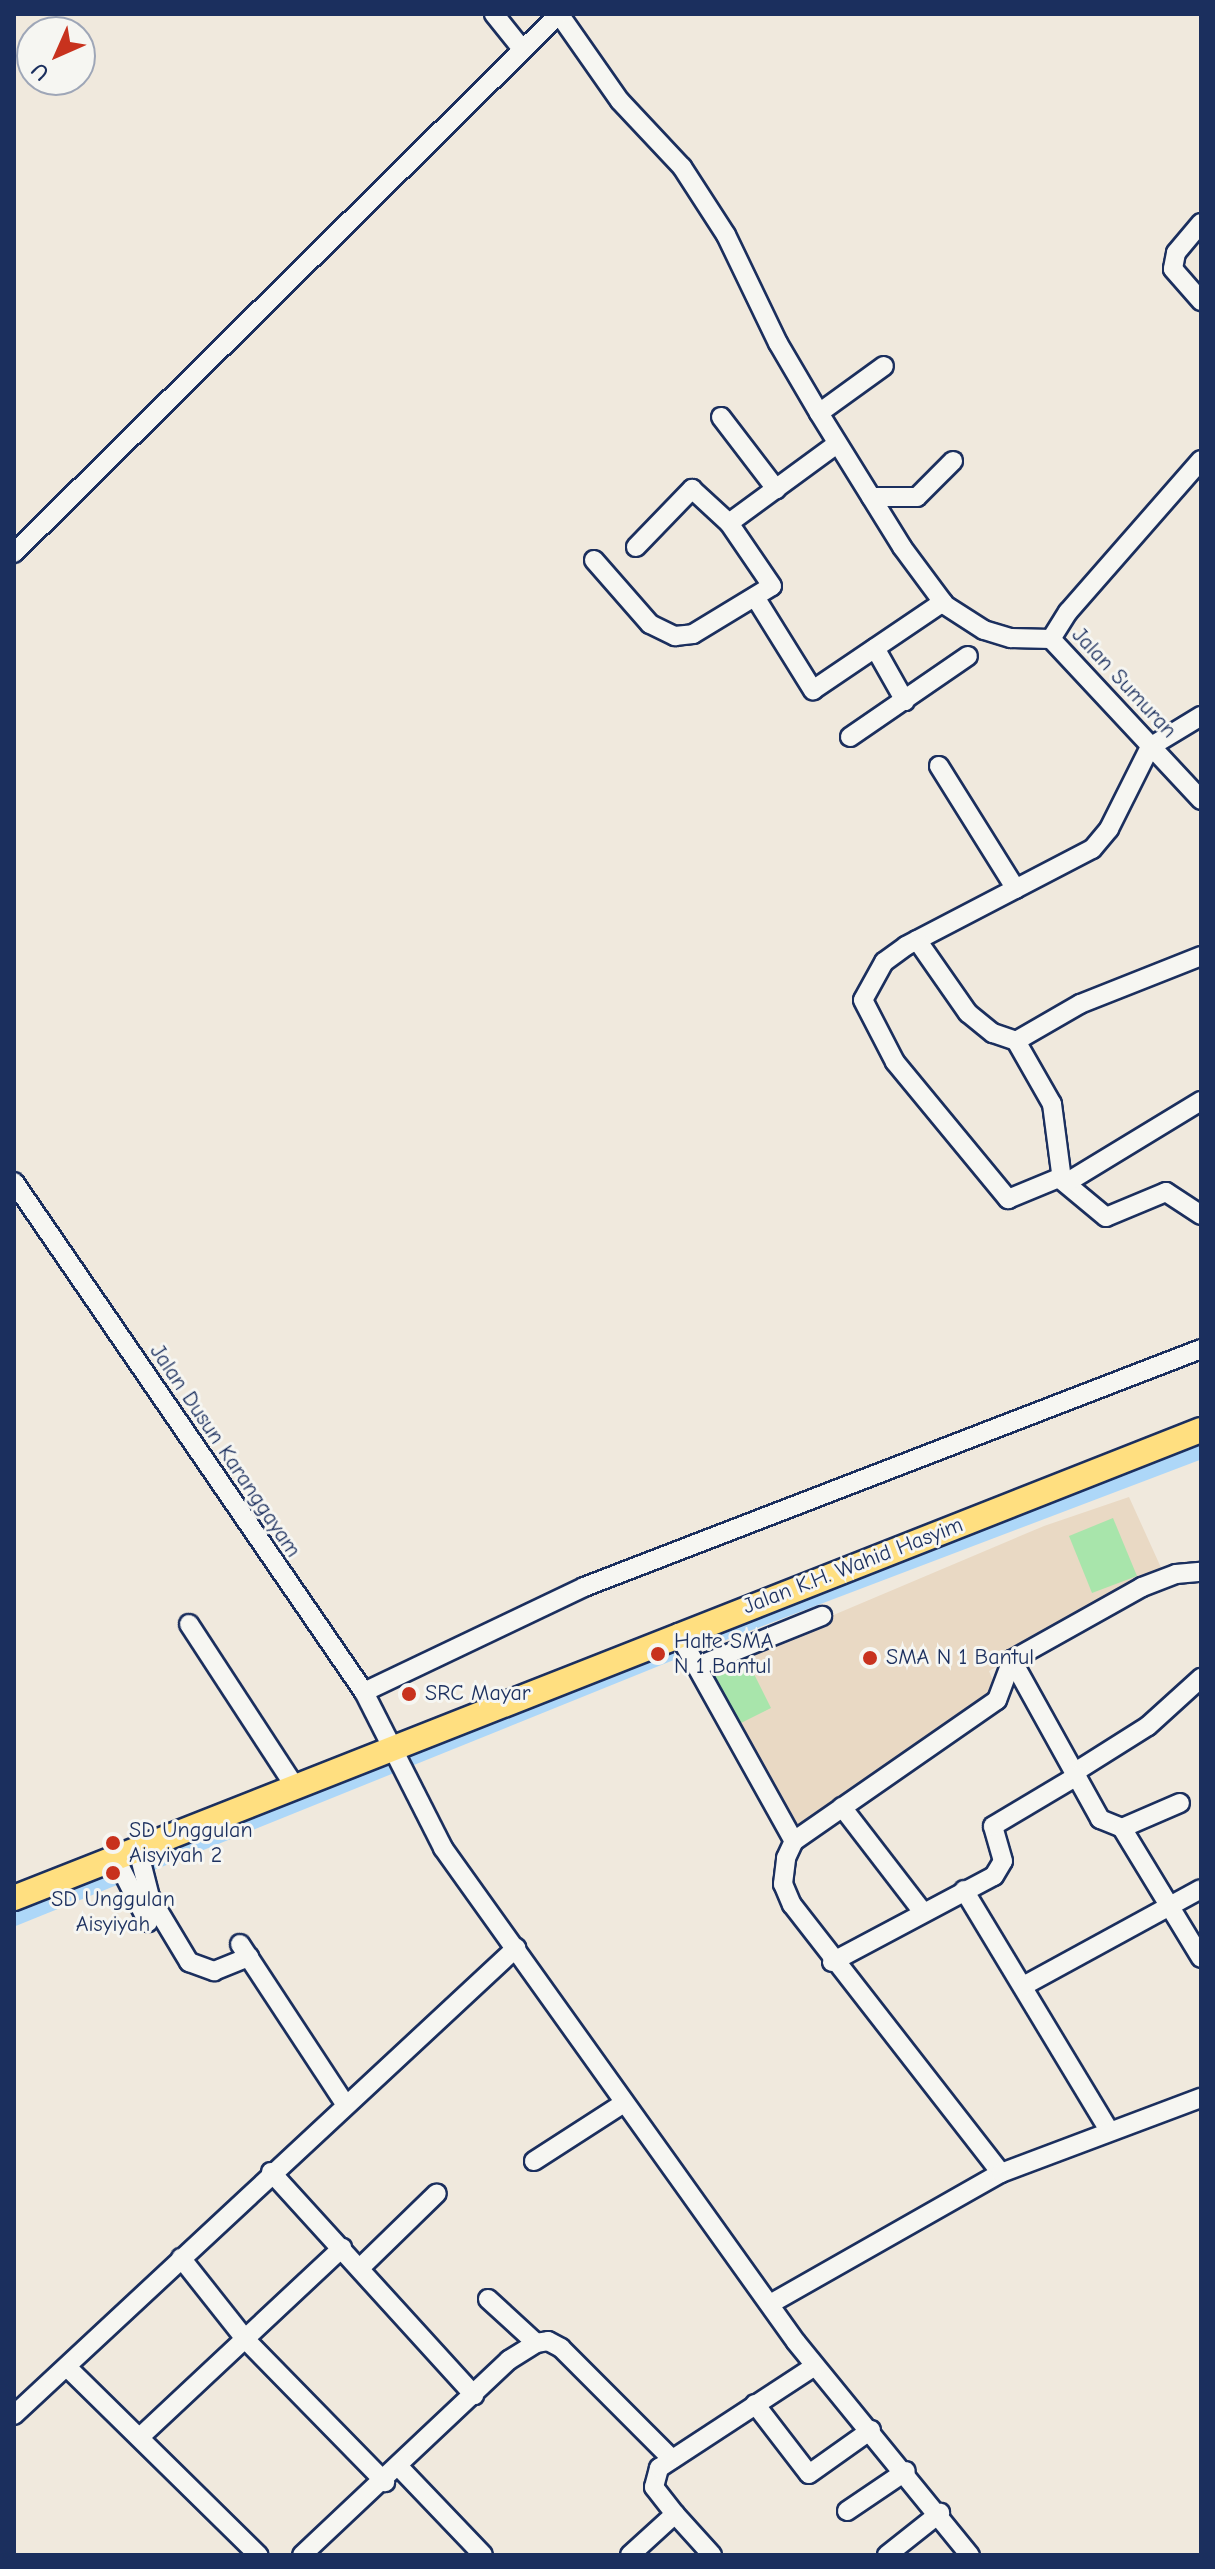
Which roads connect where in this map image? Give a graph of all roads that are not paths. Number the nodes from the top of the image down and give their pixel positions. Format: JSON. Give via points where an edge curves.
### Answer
{"nodes":[{"id":1,"x":494,"y":14,"type":"edge"},
{"id":2,"x":558,"y":15,"type":"edge"},
{"id":3,"x":522,"y":49,"type":"junction"},
{"id":4,"x":1201,"y":223,"type":"edge"},
{"id":5,"x":1201,"y":301,"type":"edge"},
{"id":6,"x":884,"y":366,"type":"dead end"},
{"id":7,"x":819,"y":413,"type":"junction"},
{"id":8,"x":721,"y":417,"type":"dead end"},
{"id":9,"x":837,"y":444,"type":"junction"},
{"id":10,"x":1201,"y":460,"type":"edge"},
{"id":11,"x":953,"y":461,"type":"dead end"},
{"id":12,"x":776,"y":489,"type":"junction"},
{"id":13,"x":871,"y":497,"type":"junction"},
{"id":14,"x":729,"y":523,"type":"junction"},
{"id":15,"x":14,"y":527,"type":"edge"},
{"id":16,"x":20,"y":547,"type":"edge"},
{"id":17,"x":636,"y":547,"type":"dead end"},
{"id":18,"x":594,"y":560,"type":"dead end"},
{"id":19,"x":755,"y":597,"type":"junction"},
{"id":20,"x":943,"y":602,"type":"junction"},
{"id":21,"x":1051,"y":639,"type":"junction"},
{"id":22,"x":875,"y":648,"type":"junction"},
{"id":23,"x":968,"y":656,"type":"dead end"},
{"id":24,"x":905,"y":701,"type":"junction"},
{"id":25,"x":1201,"y":716,"type":"edge"},
{"id":26,"x":850,"y":737,"type":"dead end"},
{"id":27,"x":1150,"y":747,"type":"junction"},
{"id":28,"x":939,"y":766,"type":"dead end"},
{"id":29,"x":1201,"y":800,"type":"edge"},
{"id":30,"x":1016,"y":889,"type":"junction"},
{"id":31,"x":917,"y":940,"type":"junction"},
{"id":32,"x":1201,"y":957,"type":"edge"},
{"id":33,"x":1016,"y":1041,"type":"junction"},
{"id":34,"x":1201,"y":1101,"type":"edge"},
{"id":35,"x":1064,"y":1181,"type":"junction"},
{"id":36,"x":14,"y":1182,"type":"edge"},
{"id":37,"x":1201,"y":1215,"type":"edge"},
{"id":38,"x":1201,"y":1349,"type":"edge"},
{"id":39,"x":1201,"y":1430,"type":"edge"},
{"id":40,"x":1200,"y":1575,"type":"edge"},
{"id":41,"x":822,"y":1616,"type":"dead end"},
{"id":42,"x":189,"y":1624,"type":"dead end"},
{"id":43,"x":679,"y":1636,"type":"junction"},
{"id":44,"x":1012,"y":1660,"type":"junction"},
{"id":45,"x":696,"y":1663,"type":"junction"},
{"id":46,"x":1201,"y":1678,"type":"edge"},
{"id":47,"x":364,"y":1692,"type":"junction"},
{"id":48,"x":397,"y":1754,"type":"junction"},
{"id":49,"x":1076,"y":1774,"type":"junction"},
{"id":50,"x":296,"y":1788,"type":"junction"},
{"id":51,"x":1180,"y":1803,"type":"dead end"},
{"id":52,"x":842,"y":1807,"type":"junction"},
{"id":53,"x":1122,"y":1828,"type":"junction"},
{"id":54,"x":794,"y":1841,"type":"junction"},
{"id":55,"x":133,"y":1871,"type":"junction"},
{"id":56,"x":1201,"y":1889,"type":"edge"},
{"id":57,"x":964,"y":1890,"type":"junction"},
{"id":58,"x":14,"y":1898,"type":"edge"},
{"id":59,"x":1168,"y":1907,"type":"junction"},
{"id":60,"x":923,"y":1912,"type":"junction"},
{"id":61,"x":148,"y":1922,"type":"dead end"},
{"id":62,"x":516,"y":1948,"type":"junction"},
{"id":63,"x":1201,"y":1958,"type":"edge"},
{"id":64,"x":832,"y":1962,"type":"junction"},
{"id":65,"x":1025,"y":1985,"type":"junction"},
{"id":66,"x":1201,"y":2098,"type":"edge"},
{"id":67,"x":624,"y":2103,"type":"junction"},
{"id":68,"x":345,"y":2104,"type":"junction"},
{"id":69,"x":1108,"y":2129,"type":"junction"},
{"id":70,"x":534,"y":2161,"type":"dead end"},
{"id":71,"x":271,"y":2172,"type":"junction"},
{"id":72,"x":1001,"y":2173,"type":"junction"},
{"id":73,"x":437,"y":2193,"type":"dead end"},
{"id":74,"x":342,"y":2248,"type":"junction"},
{"id":75,"x":181,"y":2258,"type":"junction"},
{"id":76,"x":360,"y":2268,"type":"junction"},
{"id":77,"x":488,"y":2299,"type":"dead end"},
{"id":78,"x":770,"y":2304,"type":"junction"},
{"id":79,"x":246,"y":2340,"type":"junction"},
{"id":80,"x":536,"y":2343,"type":"junction"},
{"id":81,"x":815,"y":2366,"type":"junction"},
{"id":82,"x":68,"y":2368,"type":"junction"},
{"id":83,"x":474,"y":2395,"type":"junction"},
{"id":84,"x":755,"y":2404,"type":"junction"},
{"id":85,"x":14,"y":2415,"type":"edge"},
{"id":86,"x":871,"y":2430,"type":"junction"},
{"id":87,"x":140,"y":2437,"type":"junction"},
{"id":88,"x":672,"y":2459,"type":"junction"},
{"id":89,"x":400,"y":2468,"type":"junction"},
{"id":90,"x":906,"y":2471,"type":"junction"},
{"id":91,"x":385,"y":2482,"type":"junction"},
{"id":92,"x":847,"y":2511,"type":"dead end"},
{"id":93,"x":940,"y":2513,"type":"junction"},
{"id":94,"x":675,"y":2514,"type":"junction"},
{"id":95,"x":258,"y":2555,"type":"edge"},
{"id":96,"x":302,"y":2555,"type":"edge"},
{"id":97,"x":483,"y":2555,"type":"edge"},
{"id":98,"x":630,"y":2555,"type":"edge"},
{"id":99,"x":712,"y":2555,"type":"edge"},
{"id":100,"x":887,"y":2555,"type":"edge"},
{"id":101,"x":970,"y":2555,"type":"edge"}],
"edges":[{"from":1,"to":3,"type":"street"},
{"from":2,"to":3,"type":"street"},
{"from":2,"to":7,"type":"street","name":"Jalan Sumuran","via":[[620,101],[682,167],[726,235]]},
{"from":3,"to":16,"type":"street"},
{"from":4,"to":5,"type":"street","via":[[1176,253],[1173,269]]},
{"from":6,"to":7,"type":"street"},
{"from":7,"to":9,"type":"street","name":"Jalan Sumuran"},
{"from":8,"to":12,"type":"street"},
{"from":9,"to":12,"type":"street"},
{"from":9,"to":13,"type":"street","name":"Jalan Sumuran"},
{"from":10,"to":21,"type":"street","via":[[1068,612]]},
{"from":11,"to":13,"type":"street","via":[[917,497]]},
{"from":12,"to":14,"type":"street"},
{"from":13,"to":20,"type":"street","name":"Jalan Sumuran"},
{"from":14,"to":17,"type":"street","via":[[692,489]]},
{"from":14,"to":19,"type":"street","via":[[771,583]]},
{"from":15,"to":16,"type":"street"},
{"from":18,"to":19,"type":"street","via":[[650,624],[675,636],[693,634]]},
{"from":19,"to":22,"type":"street","via":[[808,688],[818,688]]},
{"from":20,"to":21,"type":"street","name":"Jalan Sumuran","via":[[984,630],[1011,638]]},
{"from":20,"to":22,"type":"street"},
{"from":21,"to":27,"type":"street","name":"Jalan Sumuran"},
{"from":22,"to":24,"type":"street"},
{"from":23,"to":24,"type":"street"},
{"from":24,"to":26,"type":"street"},
{"from":25,"to":27,"type":"street"},
{"from":27,"to":29,"type":"street","name":"Jalan Sumuran"},
{"from":27,"to":30,"type":"street","via":[[1109,829],[1092,849]]},
{"from":28,"to":30,"type":"street"},
{"from":30,"to":31,"type":"street"},
{"from":31,"to":33,"type":"street","via":[[968,1013],[993,1033]]},
{"from":31,"to":35,"type":"street","via":[[884,962],[863,994],[883,1043],[944,1127],[1005,1197],[1013,1200],[1049,1180]]},
{"from":32,"to":33,"type":"street","via":[[1080,1004]]},
{"from":33,"to":35,"type":"street","via":[[1052,1104]]},
{"from":34,"to":35,"type":"street"},
{"from":35,"to":37,"type":"street","via":[[1106,1217],[1166,1192]]},
{"from":36,"to":47,"type":"street","name":"Jalan Dusun Karanggayam"},
{"from":38,"to":47,"type":"street","via":[[584,1587]]},
{"from":39,"to":43,"type":"main road","name":"Jalan K.H. Wahid Hasyim"},
{"from":40,"to":44,"type":"street","via":[[1142,1587]]},
{"from":41,"to":45,"type":"street"},
{"from":42,"to":50,"type":"street"},
{"from":43,"to":45,"type":"street"},
{"from":43,"to":48,"type":"main road","name":"Jalan K.H. Wahid Hasyim"},
{"from":44,"to":49,"type":"street"},
{"from":44,"to":52,"type":"street","via":[[997,1700]]},
{"from":45,"to":54,"type":"street"},
{"from":46,"to":49,"type":"street","via":[[1148,1726]]},
{"from":47,"to":48,"type":"street","name":"Jalan Dusun Karanggayam"},
{"from":48,"to":50,"type":"main road","name":"Jalan K.H. Wahid Hasyim"},
{"from":48,"to":62,"type":"street","name":"Jalan Dusun Karanggayam","via":[[443,1848]]},
{"from":49,"to":53,"type":"street","via":[[1100,1819]]},
{"from":49,"to":57,"type":"street","via":[[995,1824],[992,1834],[1002,1867]]},
{"from":50,"to":55,"type":"main road","name":"Jalan K.H. Wahid Hasyim"},
{"from":51,"to":53,"type":"street"},
{"from":52,"to":54,"type":"street"},
{"from":52,"to":60,"type":"street"},
{"from":53,"to":59,"type":"street"},
{"from":54,"to":64,"type":"street","via":[[783,1867],[786,1892]]},
{"from":55,"to":58,"type":"main road","name":"Jalan K.H. Wahid Hasyim"},
{"from":55,"to":61,"type":"street"},
{"from":55,"to":68,"type":"street","via":[[192,1965],[214,1971],[245,1950]]},
{"from":56,"to":59,"type":"street"},
{"from":57,"to":60,"type":"street"},
{"from":57,"to":65,"type":"street"},
{"from":59,"to":63,"type":"street"},
{"from":59,"to":65,"type":"street"},
{"from":60,"to":64,"type":"street"},
{"from":62,"to":67,"type":"street","name":"Jalan Dusun Karanggayam"},
{"from":62,"to":68,"type":"street"},
{"from":64,"to":72,"type":"street"},
{"from":65,"to":69,"type":"street"},
{"from":66,"to":69,"type":"street"},
{"from":67,"to":70,"type":"street"},
{"from":67,"to":78,"type":"street","name":"Jalan Dusun Karanggayam"},
{"from":68,"to":71,"type":"street"},
{"from":69,"to":72,"type":"street"},
{"from":71,"to":74,"type":"street"},
{"from":71,"to":75,"type":"street"},
{"from":72,"to":78,"type":"street"},
{"from":73,"to":76,"type":"street"},
{"from":74,"to":76,"type":"street"},
{"from":74,"to":79,"type":"street"},
{"from":75,"to":79,"type":"street"},
{"from":75,"to":82,"type":"street"},
{"from":76,"to":83,"type":"street"},
{"from":77,"to":80,"type":"street"},
{"from":78,"to":81,"type":"street","name":"Jalan Dusun Karanggayam"},
{"from":79,"to":87,"type":"street"},
{"from":79,"to":91,"type":"street"},
{"from":80,"to":83,"type":"street"},
{"from":80,"to":88,"type":"street","via":[[548,2341],[561,2348]]},
{"from":81,"to":84,"type":"street"},
{"from":81,"to":86,"type":"street","name":"Jalan Dusun Karanggayam"},
{"from":82,"to":85,"type":"street"},
{"from":82,"to":87,"type":"street"},
{"from":83,"to":89,"type":"street"},
{"from":84,"to":86,"type":"street","via":[[809,2474]]},
{"from":84,"to":88,"type":"street"},
{"from":86,"to":90,"type":"street","name":"Jalan Dusun Karanggayam"},
{"from":87,"to":95,"type":"street"},
{"from":88,"to":94,"type":"street","via":[[657,2472],[654,2487]]},
{"from":89,"to":91,"type":"street"},
{"from":89,"to":97,"type":"street"},
{"from":90,"to":92,"type":"street"},
{"from":90,"to":93,"type":"street","name":"Jalan Dusun Karanggayam"},
{"from":91,"to":96,"type":"street"},
{"from":93,"to":100,"type":"street"},
{"from":93,"to":101,"type":"street","name":"Jalan Dusun Karanggayam"},
{"from":94,"to":98,"type":"street"},
{"from":94,"to":99,"type":"street"}]}
